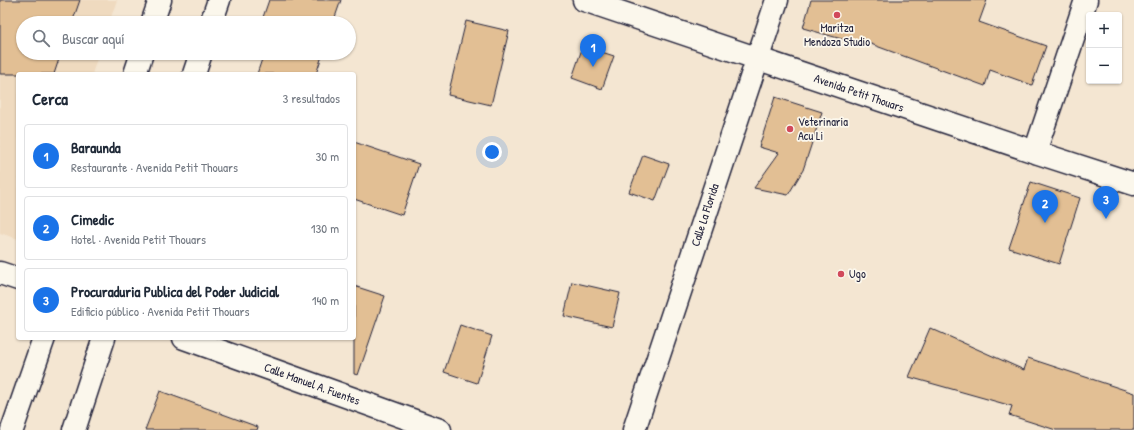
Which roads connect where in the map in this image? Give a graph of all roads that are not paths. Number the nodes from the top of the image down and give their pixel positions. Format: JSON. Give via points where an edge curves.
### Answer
{"nodes":[{"id":1,"x":160,"y":0,"type":"edge"},
{"id":2,"x":219,"y":0,"type":"edge"},
{"id":3,"x":584,"y":0,"type":"edge"},
{"id":4,"x":777,"y":0,"type":"edge"},
{"id":5,"x":1086,"y":0,"type":"edge"},
{"id":6,"x":154,"y":16,"type":"edge"},
{"id":7,"x":213,"y":16,"type":"edge"},
{"id":8,"x":757,"y":58,"type":"junction"},
{"id":9,"x":140,"y":60,"type":"edge"},
{"id":10,"x":199,"y":60,"type":"edge"},
{"id":11,"x":136,"y":72,"type":"edge"},
{"id":12,"x":195,"y":72,"type":"edge"},
{"id":13,"x":1035,"y":152,"type":"junction"},
{"id":14,"x":1134,"y":184,"type":"edge"},
{"id":15,"x":0,"y":273,"type":"edge"},
{"id":16,"x":16,"y":279,"type":"edge"},
{"id":17,"x":43,"y":340,"type":"edge"},
{"id":18,"x":103,"y":340,"type":"edge"},
{"id":19,"x":190,"y":340,"type":"edge"},
{"id":20,"x":12,"y":430,"type":"edge"},
{"id":21,"x":74,"y":430,"type":"edge"},
{"id":22,"x":440,"y":430,"type":"edge"},
{"id":23,"x":634,"y":430,"type":"edge"}],
"edges":[{"from":1,"to":6,"type":"street"},
{"from":2,"to":7,"type":"street"},
{"from":3,"to":8,"type":"street","name":"Avenida Petit Thouars"},
{"from":4,"to":8,"type":"street","name":"Calle La Florida"},
{"from":5,"to":13,"type":"street"},
{"from":8,"to":13,"type":"street","name":"Avenida Petit Thouars"},
{"from":8,"to":23,"type":"street","name":"Calle La Florida"},
{"from":9,"to":11,"type":"street"},
{"from":10,"to":12,"type":"street"},
{"from":13,"to":14,"type":"street","name":"Avenida Petit Thouars"},
{"from":15,"to":16,"type":"street"},
{"from":17,"to":20,"type":"street"},
{"from":18,"to":21,"type":"street"},
{"from":19,"to":22,"type":"street","name":"Calle Manuel A. Fuentes"}]}
